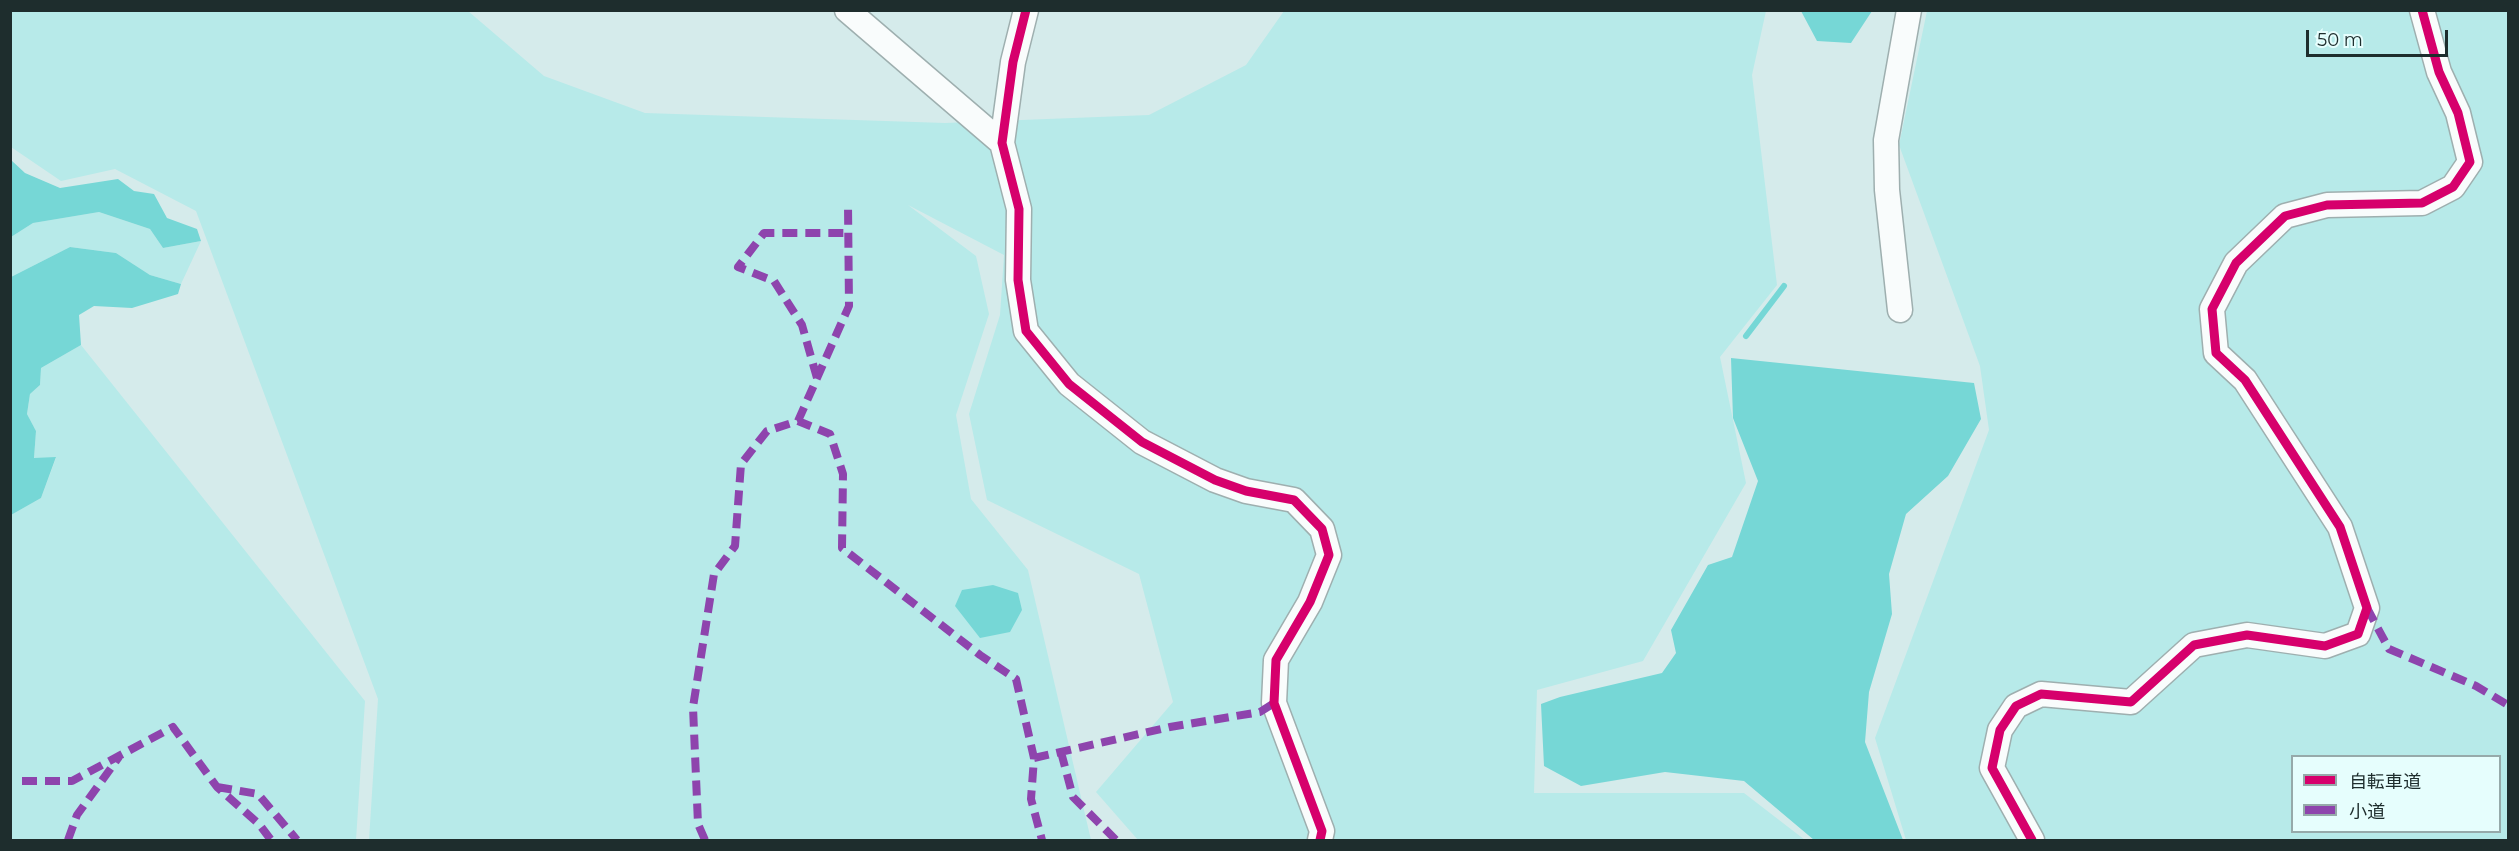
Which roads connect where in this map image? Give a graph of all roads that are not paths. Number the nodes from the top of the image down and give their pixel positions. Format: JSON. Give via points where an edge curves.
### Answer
{"nodes":[{"id":1,"x":847,"y":10,"type":"edge"},
{"id":2,"x":1026,"y":10,"type":"edge"},
{"id":3,"x":1909,"y":10,"type":"edge"},
{"id":4,"x":2422,"y":10,"type":"edge"},
{"id":5,"x":1002,"y":143,"type":"junction"},
{"id":6,"x":1900,"y":310,"type":"dead end"},
{"id":7,"x":1320,"y":840,"type":"edge"},
{"id":8,"x":2032,"y":840,"type":"edge"}],
"edges":[{"from":1,"to":5,"type":"street"},
{"from":2,"to":5,"type":"street","via":[[1013,62]]},
{"from":3,"to":6,"type":"street","via":[[1886,140],[1887,190]]},
{"from":4,"to":8,"type":"street","via":[[2439,72],[2458,113],[2470,162],[2453,187],[2422,203],[2327,205],[2285,216],[2236,262],[2212,309],[2216,353],[2245,380],[2340,527],[2367,608],[2358,634],[2325,646],[2247,634],[2194,645],[2131,702],[2041,694],[2016,706],[2000,730],[1992,768]]},
{"from":5,"to":7,"type":"street","via":[[1019,209],[1018,280],[1026,331],[1069,384],[1142,442],[1215,480],[1246,491],[1294,500],[1322,529],[1329,555],[1310,602],[1276,660],[1274,703],[1322,831]]}]}
